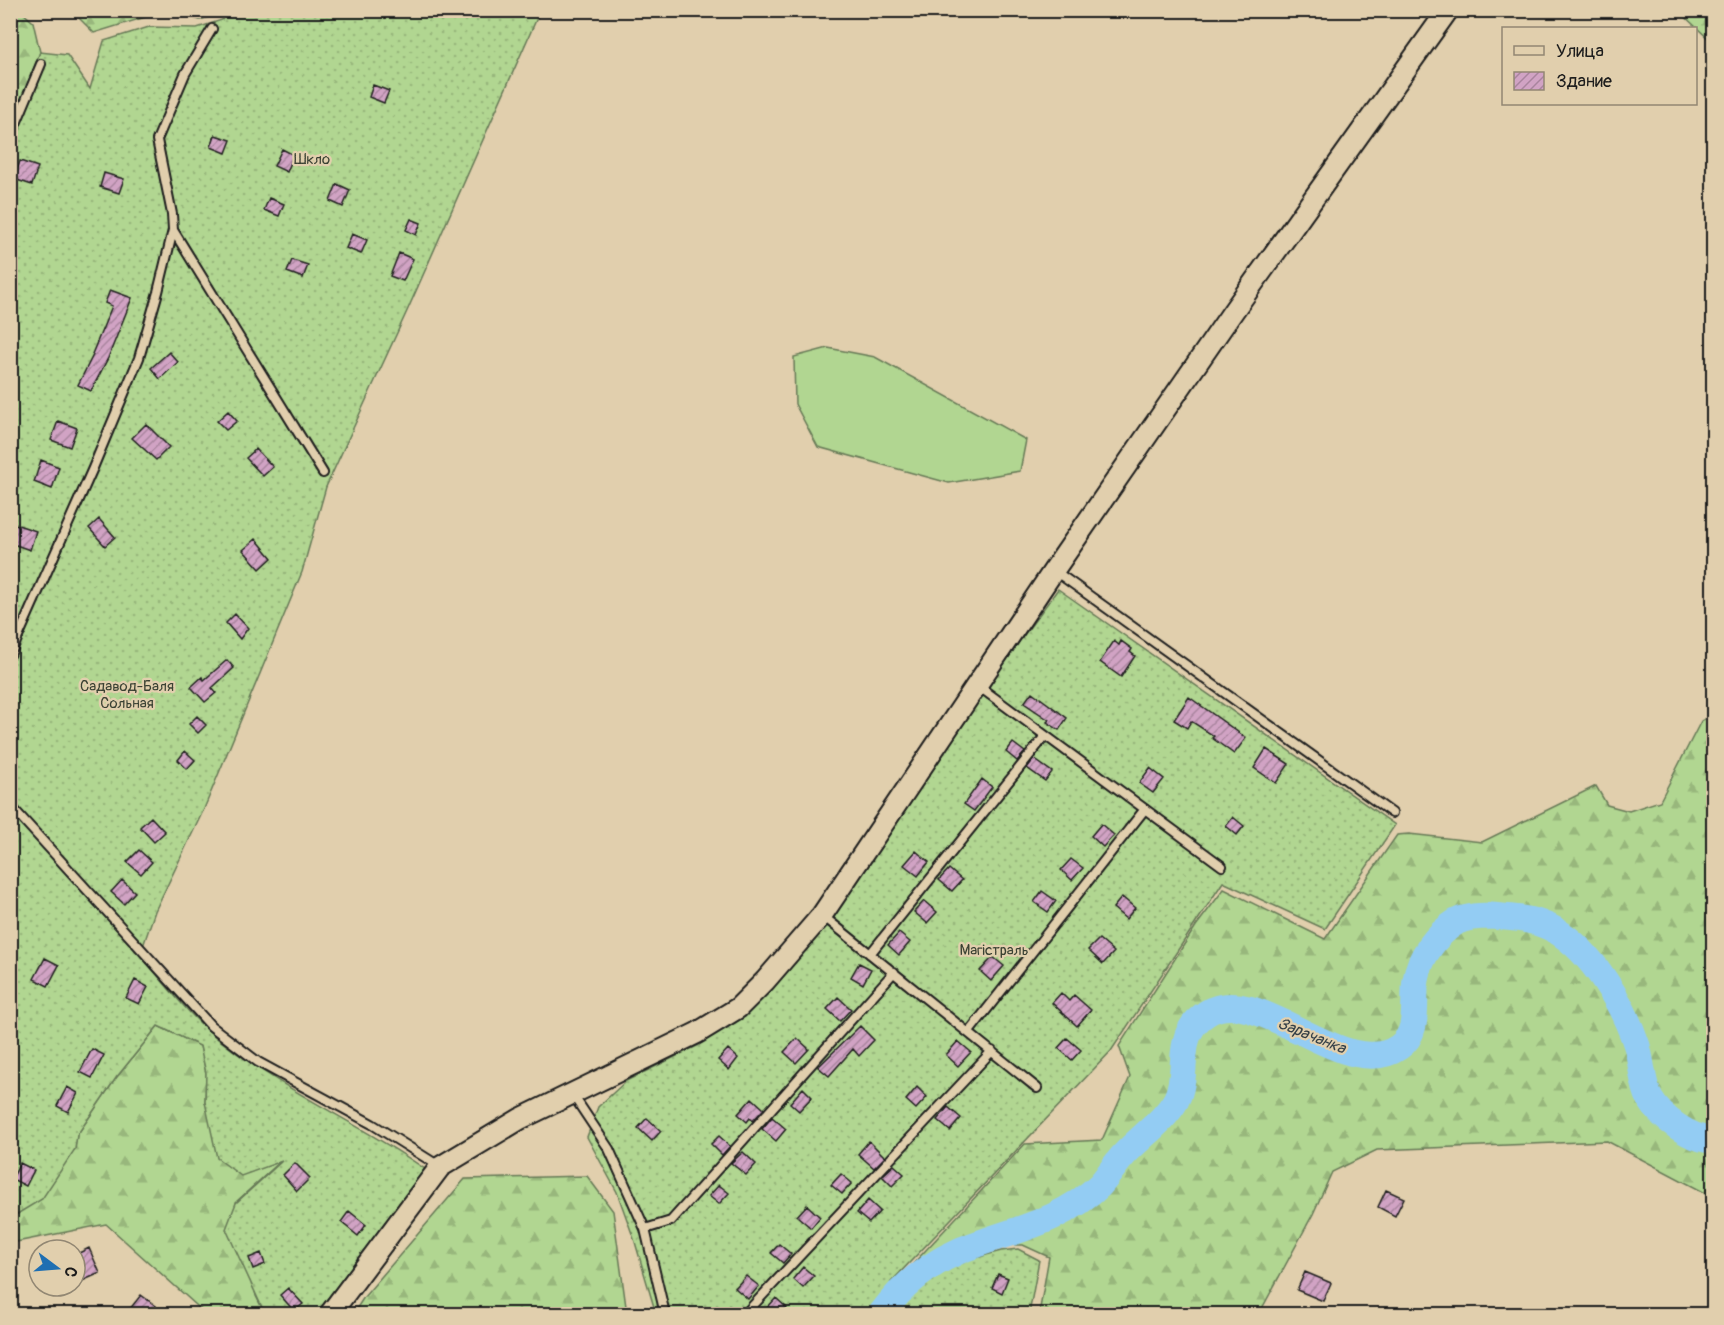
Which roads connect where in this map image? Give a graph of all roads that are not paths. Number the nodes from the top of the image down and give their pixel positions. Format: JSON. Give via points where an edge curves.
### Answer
{"nodes":[{"id":1,"x":1448,"y":10,"type":"edge"},
{"id":2,"x":212,"y":28,"type":"dead end"},
{"id":3,"x":41,"y":64,"type":"dead end"},
{"id":4,"x":10,"y":138,"type":"edge"},
{"id":5,"x":173,"y":230,"type":"junction"},
{"id":6,"x":323,"y":473,"type":"dead end"},
{"id":7,"x":1054,"y":570,"type":"junction"},
{"id":8,"x":10,"y":656,"type":"edge"},
{"id":9,"x":976,"y":684,"type":"junction"},
{"id":10,"x":1045,"y":736,"type":"junction"},
{"id":11,"x":10,"y":805,"type":"edge"},
{"id":12,"x":1145,"y":809,"type":"junction"},
{"id":13,"x":1392,"y":813,"type":"dead end"},
{"id":14,"x":1222,"y":866,"type":"dead end"},
{"id":15,"x":822,"y":915,"type":"junction"},
{"id":16,"x":870,"y":954,"type":"junction"},
{"id":17,"x":894,"y":972,"type":"junction"},
{"id":18,"x":969,"y":1032,"type":"junction"},
{"id":19,"x":992,"y":1051,"type":"junction"},
{"id":20,"x":1037,"y":1088,"type":"dead end"},
{"id":21,"x":572,"y":1094,"type":"junction"},
{"id":22,"x":440,"y":1167,"type":"junction"},
{"id":23,"x":645,"y":1229,"type":"junction"},
{"id":24,"x":330,"y":1314,"type":"edge"},
{"id":25,"x":665,"y":1314,"type":"edge"},
{"id":26,"x":745,"y":1314,"type":"edge"}],
"edges":[{"from":1,"to":7,"type":"street"},
{"from":2,"to":5,"type":"lane","via":[[185,74],[157,140]]},
{"from":3,"to":4,"type":"lane"},
{"from":5,"to":6,"type":"lane"},
{"from":5,"to":8,"type":"lane","via":[[139,358]]},
{"from":7,"to":9,"type":"street"},
{"from":7,"to":13,"type":"lane"},
{"from":9,"to":10,"type":"lane"},
{"from":9,"to":15,"type":"street"},
{"from":10,"to":12,"type":"lane"},
{"from":10,"to":16,"type":"lane"},
{"from":11,"to":22,"type":"lane","via":[[211,1026],[258,1062],[372,1124]]},
{"from":12,"to":14,"type":"lane"},
{"from":12,"to":18,"type":"lane"},
{"from":15,"to":16,"type":"lane"},
{"from":15,"to":21,"type":"street","via":[[738,1008],[697,1033]]},
{"from":16,"to":17,"type":"lane"},
{"from":17,"to":18,"type":"lane"},
{"from":17,"to":23,"type":"lane","via":[[671,1221]]},
{"from":18,"to":19,"type":"lane"},
{"from":19,"to":20,"type":"lane"},
{"from":19,"to":26,"type":"lane"},
{"from":21,"to":22,"type":"street","via":[[520,1119]]},
{"from":21,"to":23,"type":"lane","via":[[609,1149]]},
{"from":22,"to":24,"type":"street"},
{"from":23,"to":25,"type":"lane"}]}
